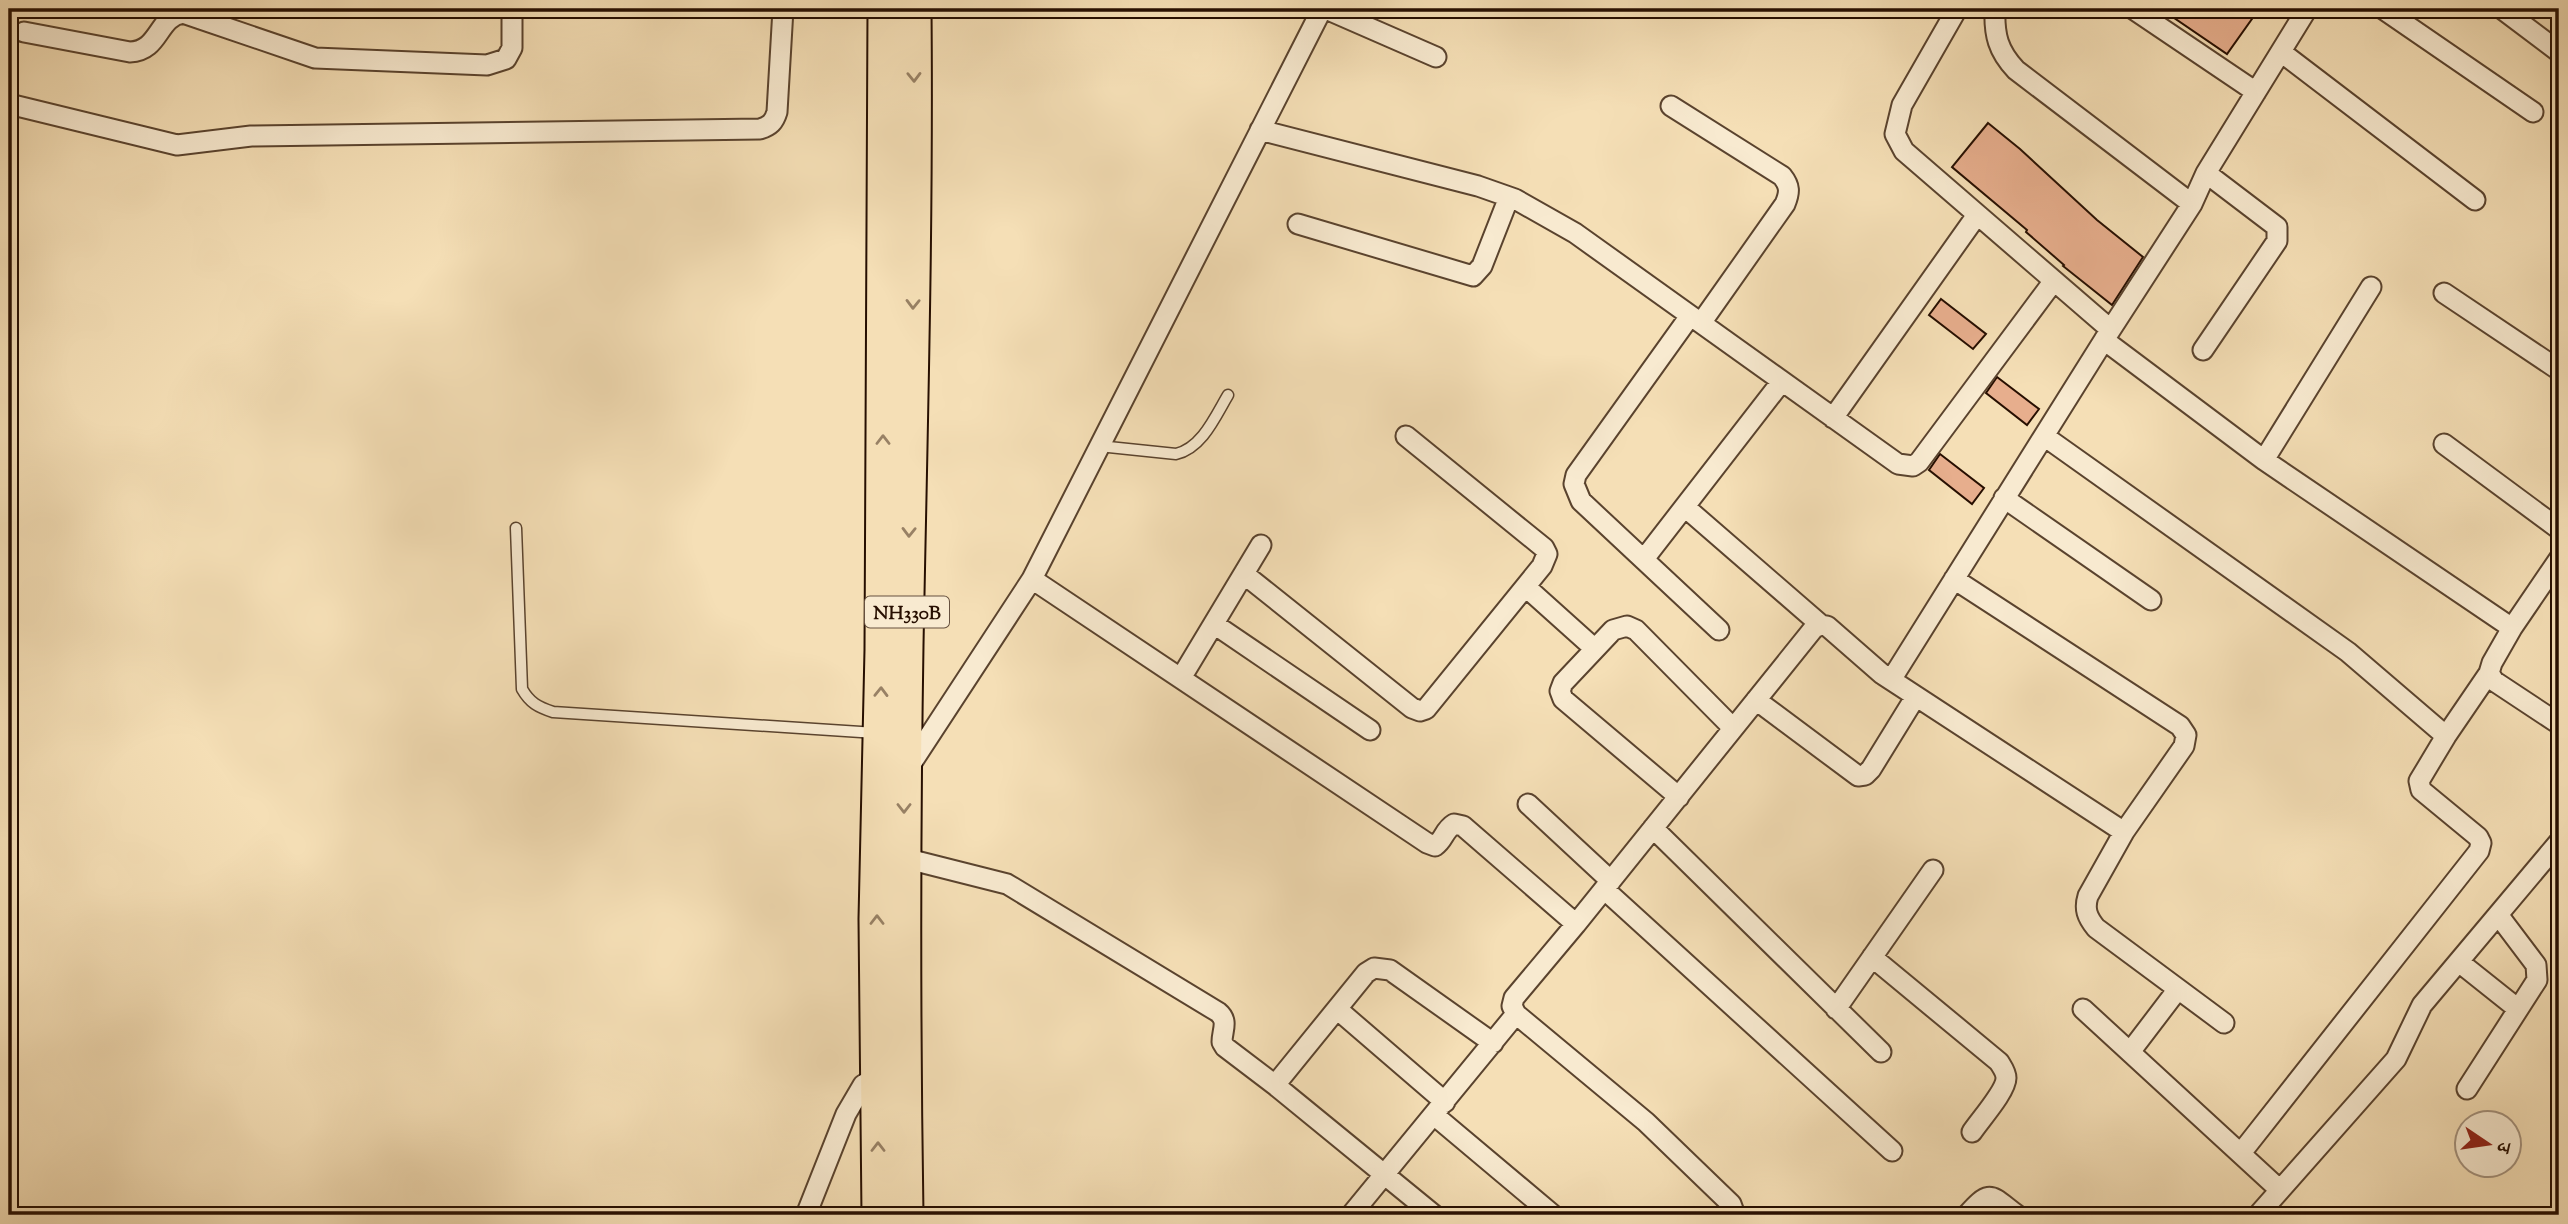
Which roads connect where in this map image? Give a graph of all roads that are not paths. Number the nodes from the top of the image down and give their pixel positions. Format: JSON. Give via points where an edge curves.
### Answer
{"nodes":[{"id":1,"x":512,"y":9,"type":"edge"},
{"id":2,"x":783,"y":9,"type":"edge"},
{"id":3,"x":886,"y":9,"type":"edge"},
{"id":4,"x":914,"y":9,"type":"edge"},
{"id":5,"x":1324,"y":9,"type":"edge"},
{"id":6,"x":1957,"y":9,"type":"edge"},
{"id":7,"x":1995,"y":9,"type":"edge"},
{"id":8,"x":2133,"y":9,"type":"edge"},
{"id":9,"x":2307,"y":9,"type":"edge"},
{"id":10,"x":2383,"y":9,"type":"edge"},
{"id":11,"x":2502,"y":9,"type":"edge"},
{"id":12,"x":24,"y":32,"type":"dead end"},
{"id":13,"x":2281,"y":52,"type":"junction"},
{"id":14,"x":2559,"y":52,"type":"edge"},
{"id":15,"x":1436,"y":57,"type":"dead end"},
{"id":16,"x":2256,"y":92,"type":"junction"},
{"id":17,"x":9,"y":104,"type":"edge"},
{"id":18,"x":1671,"y":106,"type":"dead end"},
{"id":19,"x":2533,"y":112,"type":"dead end"},
{"id":20,"x":1260,"y":130,"type":"junction"},
{"id":21,"x":2206,"y":173,"type":"junction"},
{"id":22,"x":1509,"y":197,"type":"junction"},
{"id":23,"x":2475,"y":200,"type":"dead end"},
{"id":24,"x":2192,"y":204,"type":"junction"},
{"id":25,"x":1977,"y":215,"type":"junction"},
{"id":26,"x":1298,"y":224,"type":"dead end"},
{"id":27,"x":2053,"y":282,"type":"junction"},
{"id":28,"x":2371,"y":287,"type":"dead end"},
{"id":29,"x":2444,"y":293,"type":"dead end"},
{"id":30,"x":1696,"y":320,"type":"junction"},
{"id":31,"x":2107,"y":335,"type":"junction"},
{"id":32,"x":2203,"y":350,"type":"dead end"},
{"id":33,"x":2559,"y":370,"type":"edge"},
{"id":34,"x":1782,"y":381,"type":"junction"},
{"id":35,"x":1228,"y":395,"type":"dead end"},
{"id":36,"x":1833,"y":418,"type":"junction"},
{"id":37,"x":1406,"y":436,"type":"dead end"},
{"id":38,"x":2044,"y":436,"type":"junction"},
{"id":39,"x":2444,"y":444,"type":"dead end"},
{"id":40,"x":1099,"y":446,"type":"junction"},
{"id":41,"x":2264,"y":460,"type":"junction"},
{"id":42,"x":2004,"y":498,"type":"junction"},
{"id":43,"x":1685,"y":507,"type":"junction"},
{"id":44,"x":516,"y":528,"type":"dead end"},
{"id":45,"x":2559,"y":529,"type":"edge"},
{"id":46,"x":1261,"y":545,"type":"dead end"},
{"id":47,"x":1644,"y":559,"type":"junction"},
{"id":48,"x":2559,"y":559,"type":"edge"},
{"id":49,"x":1244,"y":573,"type":"junction"},
{"id":50,"x":1031,"y":579,"type":"junction"},
{"id":51,"x":1954,"y":579,"type":"junction"},
{"id":52,"x":1526,"y":587,"type":"junction"},
{"id":53,"x":2151,"y":600,"type":"dead end"},
{"id":54,"x":1214,"y":624,"type":"junction"},
{"id":55,"x":1821,"y":625,"type":"junction"},
{"id":56,"x":2512,"y":628,"type":"junction"},
{"id":57,"x":1718,"y":629,"type":"dead end"},
{"id":58,"x":1595,"y":649,"type":"junction"},
{"id":59,"x":2489,"y":673,"type":"junction"},
{"id":60,"x":1882,"y":674,"type":"junction"},
{"id":61,"x":1181,"y":678,"type":"junction"},
{"id":62,"x":1916,"y":696,"type":"junction"},
{"id":63,"x":1756,"y":699,"type":"junction"},
{"id":64,"x":2559,"y":724,"type":"edge"},
{"id":65,"x":1733,"y":728,"type":"junction"},
{"id":66,"x":1370,"y":730,"type":"dead end"},
{"id":67,"x":893,"y":734,"type":"junction"},
{"id":68,"x":2446,"y":736,"type":"junction"},
{"id":69,"x":905,"y":774,"type":"junction"},
{"id":70,"x":1678,"y":797,"type":"junction"},
{"id":71,"x":1528,"y":804,"type":"dead end"},
{"id":72,"x":1653,"y":828,"type":"junction"},
{"id":73,"x":2124,"y":832,"type":"junction"},
{"id":74,"x":2559,"y":842,"type":"edge"},
{"id":75,"x":904,"y":858,"type":"junction"},
{"id":76,"x":1933,"y":870,"type":"dead end"},
{"id":77,"x":1608,"y":885,"type":"junction"},
{"id":78,"x":2499,"y":916,"type":"junction"},
{"id":79,"x":1576,"y":924,"type":"junction"},
{"id":80,"x":1872,"y":957,"type":"junction"},
{"id":81,"x":2459,"y":962,"type":"junction"},
{"id":82,"x":2178,"y":989,"type":"junction"},
{"id":83,"x":1337,"y":1009,"type":"junction"},
{"id":84,"x":1836,"y":1009,"type":"junction"},
{"id":85,"x":2083,"y":1009,"type":"dead end"},
{"id":86,"x":2518,"y":1009,"type":"junction"},
{"id":87,"x":1516,"y":1014,"type":"junction"},
{"id":88,"x":2224,"y":1023,"type":"dead end"},
{"id":89,"x":1493,"y":1043,"type":"junction"},
{"id":90,"x":1881,"y":1052,"type":"dead end"},
{"id":91,"x":2130,"y":1052,"type":"junction"},
{"id":92,"x":878,"y":1076,"type":"junction"},
{"id":93,"x":1275,"y":1085,"type":"junction"},
{"id":94,"x":2467,"y":1089,"type":"dead end"},
{"id":95,"x":1439,"y":1108,"type":"junction"},
{"id":96,"x":1972,"y":1132,"type":"dead end"},
{"id":97,"x":1892,"y":1151,"type":"dead end"},
{"id":98,"x":2241,"y":1153,"type":"junction"},
{"id":99,"x":1384,"y":1175,"type":"junction"},
{"id":100,"x":2280,"y":1190,"type":"junction"},
{"id":101,"x":806,"y":1215,"type":"edge"},
{"id":102,"x":878,"y":1215,"type":"edge"},
{"id":103,"x":906,"y":1215,"type":"edge"},
{"id":104,"x":1351,"y":1215,"type":"edge"},
{"id":105,"x":1434,"y":1215,"type":"edge"},
{"id":106,"x":1553,"y":1215,"type":"edge"},
{"id":107,"x":1735,"y":1215,"type":"edge"},
{"id":108,"x":1967,"y":1215,"type":"edge"},
{"id":109,"x":2017,"y":1215,"type":"edge"},
{"id":110,"x":2258,"y":1215,"type":"edge"}],
"edges":[{"from":1,"to":12,"type":"street","via":[[512,48],[506,59],[487,65],[315,58],[183,13],[168,20],[140,52]]},
{"from":2,"to":17,"type":"street","via":[[777,112],[768,127],[760,129],[251,136],[177,145]]},
{"from":67,"to":3,"type":"highway","number":"NH330B","one_way":true},
{"from":4,"to":67,"type":"highway","number":"NH330B","one_way":true,"via":[[915,143]]},
{"from":5,"to":15,"type":"street"},
{"from":5,"to":20,"type":"street"},
{"from":6,"to":25,"type":"street","via":[[1902,105],[1895,134],[1903,151]]},
{"from":7,"to":24,"type":"street","via":[[1997,44],[2016,70]]},
{"from":8,"to":16,"type":"street"},
{"from":9,"to":13,"type":"street"},
{"from":10,"to":19,"type":"street"},
{"from":11,"to":14,"type":"street"},
{"from":13,"to":16,"type":"street"},
{"from":13,"to":23,"type":"street"},
{"from":16,"to":21,"type":"street"},
{"from":18,"to":30,"type":"street","via":[[1789,184],[1785,204]]},
{"from":20,"to":22,"type":"street"},
{"from":20,"to":40,"type":"street"},
{"from":21,"to":24,"type":"street"},
{"from":21,"to":32,"type":"street","via":[[2277,227],[2278,234]]},
{"from":22,"to":26,"type":"street","via":[[1482,266],[1473,276]]},
{"from":22,"to":30,"type":"street","via":[[1575,233]]},
{"from":24,"to":31,"type":"street"},
{"from":25,"to":27,"type":"street"},
{"from":25,"to":36,"type":"street"},
{"from":27,"to":31,"type":"street"},
{"from":27,"to":36,"type":"street","via":[[1913,466],[1898,464]]},
{"from":28,"to":41,"type":"street"},
{"from":29,"to":33,"type":"street"},
{"from":30,"to":34,"type":"street"},
{"from":30,"to":47,"type":"street","via":[[1574,484],[1581,500]]},
{"from":31,"to":38,"type":"street"},
{"from":31,"to":41,"type":"street"},
{"from":34,"to":36,"type":"street"},
{"from":34,"to":43,"type":"street"},
{"from":35,"to":40,"type":"lane","via":[[1188,451],[1175,454]]},
{"from":37,"to":52,"type":"street","via":[[1544,548],[1545,560]]},
{"from":38,"to":42,"type":"street"},
{"from":38,"to":68,"type":"street","via":[[2348,652]]},
{"from":39,"to":45,"type":"street"},
{"from":40,"to":50,"type":"street"},
{"from":41,"to":56,"type":"street"},
{"from":42,"to":51,"type":"street"},
{"from":42,"to":53,"type":"street"},
{"from":43,"to":47,"type":"street"},
{"from":43,"to":55,"type":"street"},
{"from":44,"to":67,"type":"lane","via":[[522,689],[537,707],[553,712]]},
{"from":46,"to":49,"type":"street"},
{"from":47,"to":57,"type":"street"},
{"from":48,"to":56,"type":"street"},
{"from":49,"to":52,"type":"street","via":[[1420,711]]},
{"from":49,"to":54,"type":"street"},
{"from":50,"to":61,"type":"street"},
{"from":50,"to":69,"type":"street"},
{"from":51,"to":60,"type":"street","via":[[1896,672],[1890,677]]},
{"from":51,"to":73,"type":"street","via":[[2180,726],[2186,735],[2184,746]]},
{"from":52,"to":58,"type":"street"},
{"from":54,"to":61,"type":"street"},
{"from":54,"to":66,"type":"street"},
{"from":55,"to":60,"type":"street"},
{"from":55,"to":63,"type":"street"},
{"from":56,"to":59,"type":"street"},
{"from":58,"to":65,"type":"street","via":[[1619,626],[1636,629]]},
{"from":58,"to":70,"type":"street","via":[[1563,683],[1563,699]]},
{"from":59,"to":64,"type":"street","via":[[2494,681]]},
{"from":59,"to":68,"type":"street"},
{"from":60,"to":62,"type":"street"},
{"from":61,"to":79,"type":"street","via":[[1427,843],[1435,846],[1446,829],[1454,824],[1463,826]]},
{"from":62,"to":63,"type":"street","via":[[1871,769],[1858,776]]},
{"from":62,"to":73,"type":"street"},
{"from":63,"to":65,"type":"street"},
{"from":65,"to":70,"type":"street"},
{"from":67,"to":69,"type":"highway","number":"NH330B"},
{"from":92,"to":67,"type":"highway","number":"NH330B","one_way":true,"via":[[876,919]]},
{"from":68,"to":98,"type":"street","via":[[2419,781],[2421,790],[2478,837],[2479,851]]},
{"from":69,"to":75,"type":"highway","number":"NH330B","one_way":true},
{"from":70,"to":72,"type":"street"},
{"from":71,"to":77,"type":"street"},
{"from":72,"to":77,"type":"street"},
{"from":72,"to":84,"type":"street"},
{"from":73,"to":82,"type":"street","via":[[2088,896],[2088,918]]},
{"from":74,"to":78,"type":"street"},
{"from":75,"to":93,"type":"street","via":[[1007,884],[1218,1012],[1225,1022],[1225,1047]]},
{"from":75,"to":103,"type":"highway","number":"NH330B"},
{"from":76,"to":80,"type":"street"},
{"from":77,"to":79,"type":"street"},
{"from":77,"to":97,"type":"street"},
{"from":78,"to":81,"type":"street"},
{"from":78,"to":86,"type":"street","via":[[2538,972]]},
{"from":79,"to":87,"type":"street","via":[[1514,998]]},
{"from":80,"to":84,"type":"street"},
{"from":80,"to":96,"type":"street","via":[[2005,1070],[2004,1087]]},
{"from":81,"to":86,"type":"street"},
{"from":81,"to":100,"type":"street","via":[[2422,1005],[2396,1059]]},
{"from":82,"to":88,"type":"street"},
{"from":82,"to":91,"type":"street"},
{"from":83,"to":89,"type":"street","via":[[1366,973],[1382,967]]},
{"from":83,"to":93,"type":"street"},
{"from":83,"to":95,"type":"street"},
{"from":84,"to":90,"type":"street"},
{"from":85,"to":91,"type":"street"},
{"from":86,"to":94,"type":"street"},
{"from":87,"to":89,"type":"street"},
{"from":87,"to":107,"type":"street","via":[[1647,1122],[1731,1204]]},
{"from":89,"to":95,"type":"street"},
{"from":91,"to":98,"type":"street"},
{"from":92,"to":101,"type":"street","via":[[863,1085],[846,1114]]},
{"from":102,"to":92,"type":"highway","number":"NH330B","one_way":true},
{"from":93,"to":99,"type":"street"},
{"from":95,"to":99,"type":"street"},
{"from":95,"to":106,"type":"street"},
{"from":98,"to":100,"type":"street"},
{"from":99,"to":104,"type":"street"},
{"from":99,"to":105,"type":"street"},
{"from":100,"to":110,"type":"street"},
{"from":108,"to":109,"type":"street","via":[[1987,1196]]}]}
